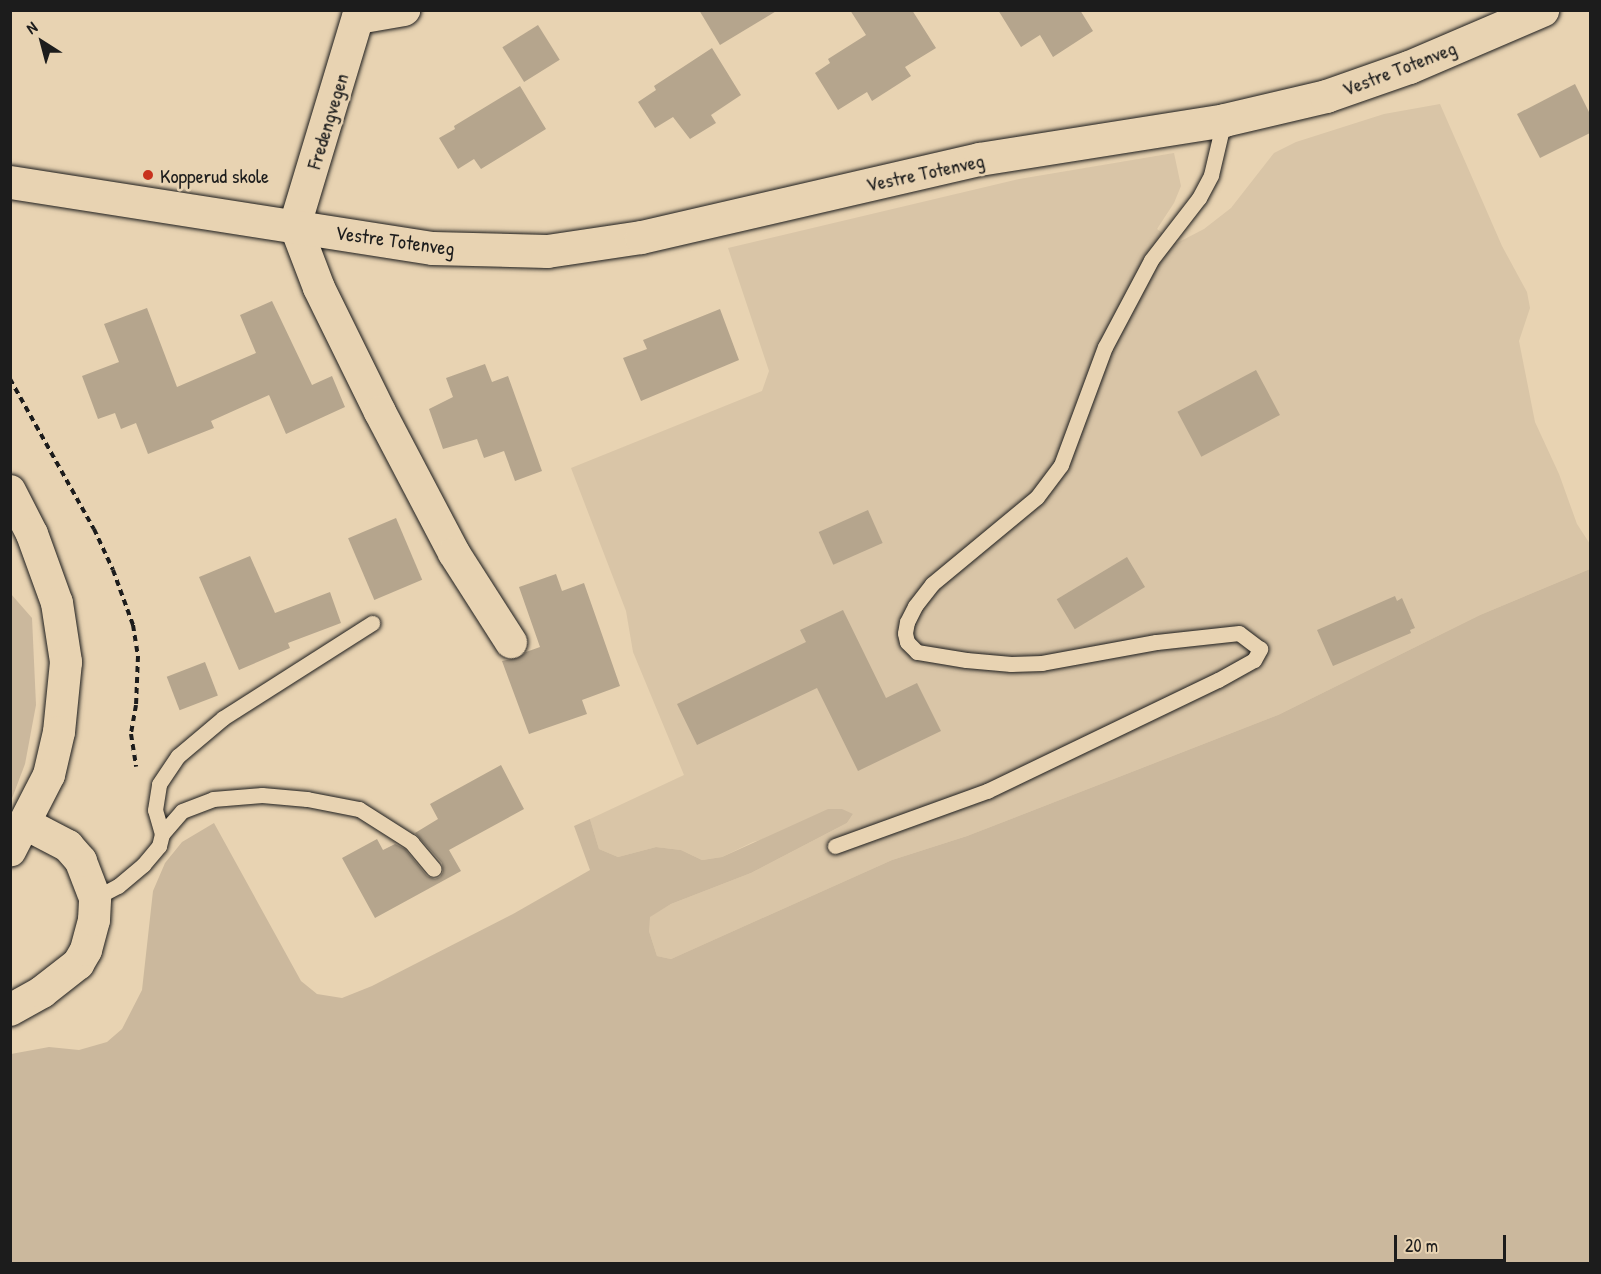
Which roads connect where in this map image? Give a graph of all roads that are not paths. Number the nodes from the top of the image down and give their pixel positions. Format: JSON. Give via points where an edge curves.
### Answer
{"nodes":[{"id":1,"x":404,"y":10,"type":"edge"},
{"id":2,"x":1542,"y":10,"type":"edge"},
{"id":3,"x":359,"y":14,"type":"edge"},
{"id":4,"x":1224,"y":120,"type":"junction"},
{"id":5,"x":10,"y":182,"type":"edge"},
{"id":6,"x":295,"y":225,"type":"junction"},
{"id":7,"x":10,"y":491,"type":"edge"},
{"id":8,"x":21,"y":538,"type":"edge"},
{"id":9,"x":372,"y":623,"type":"dead end"},
{"id":10,"x":511,"y":642,"type":"dead end"},
{"id":11,"x":26,"y":824,"type":"junction"},
{"id":12,"x":162,"y":834,"type":"junction"},
{"id":13,"x":835,"y":846,"type":"dead end"},
{"id":14,"x":10,"y":850,"type":"edge"},
{"id":15,"x":434,"y":869,"type":"dead end"},
{"id":16,"x":95,"y":898,"type":"junction"},
{"id":17,"x":10,"y":1010,"type":"edge"}],
"edges":[{"from":1,"to":3,"type":"street","name":"Fredengvegen"},
{"from":2,"to":4,"type":"street","name":"Vestre Totenveg","via":[[1409,67],[1326,96]]},
{"from":3,"to":6,"type":"street","name":"Fredengvegen"},
{"from":4,"to":6,"type":"street","name":"Vestre Totenveg","via":[[979,159],[641,237],[547,251],[432,248]]},
{"from":4,"to":13,"type":"lane","via":[[1220,146],[1203,190],[1151,260],[1105,347],[1061,465],[1037,497],[932,584],[915,606],[905,633],[907,642],[917,652],[1011,664],[1042,663],[1156,642],[1239,633],[1260,649],[1254,660],[1218,681],[987,791]]},
{"from":5,"to":6,"type":"street","name":"Vestre Totenveg"},
{"from":6,"to":10,"type":"street","via":[[319,288],[380,412],[454,553]]},
{"from":7,"to":8,"type":"street"},
{"from":8,"to":11,"type":"street","via":[[57,603],[66,662],[60,732],[52,764]]},
{"from":9,"to":12,"type":"lane","via":[[223,718],[178,756],[159,784],[155,810]]},
{"from":11,"to":14,"type":"street"},
{"from":11,"to":16,"type":"street","via":[[68,846],[81,861]]},
{"from":12,"to":15,"type":"lane","via":[[182,811],[213,798],[262,795],[307,799],[359,810],[411,842]]},
{"from":12,"to":16,"type":"lane","via":[[159,846],[142,865],[118,886]]},
{"from":16,"to":17,"type":"street","via":[[90,939],[78,964],[42,992]]}]}
